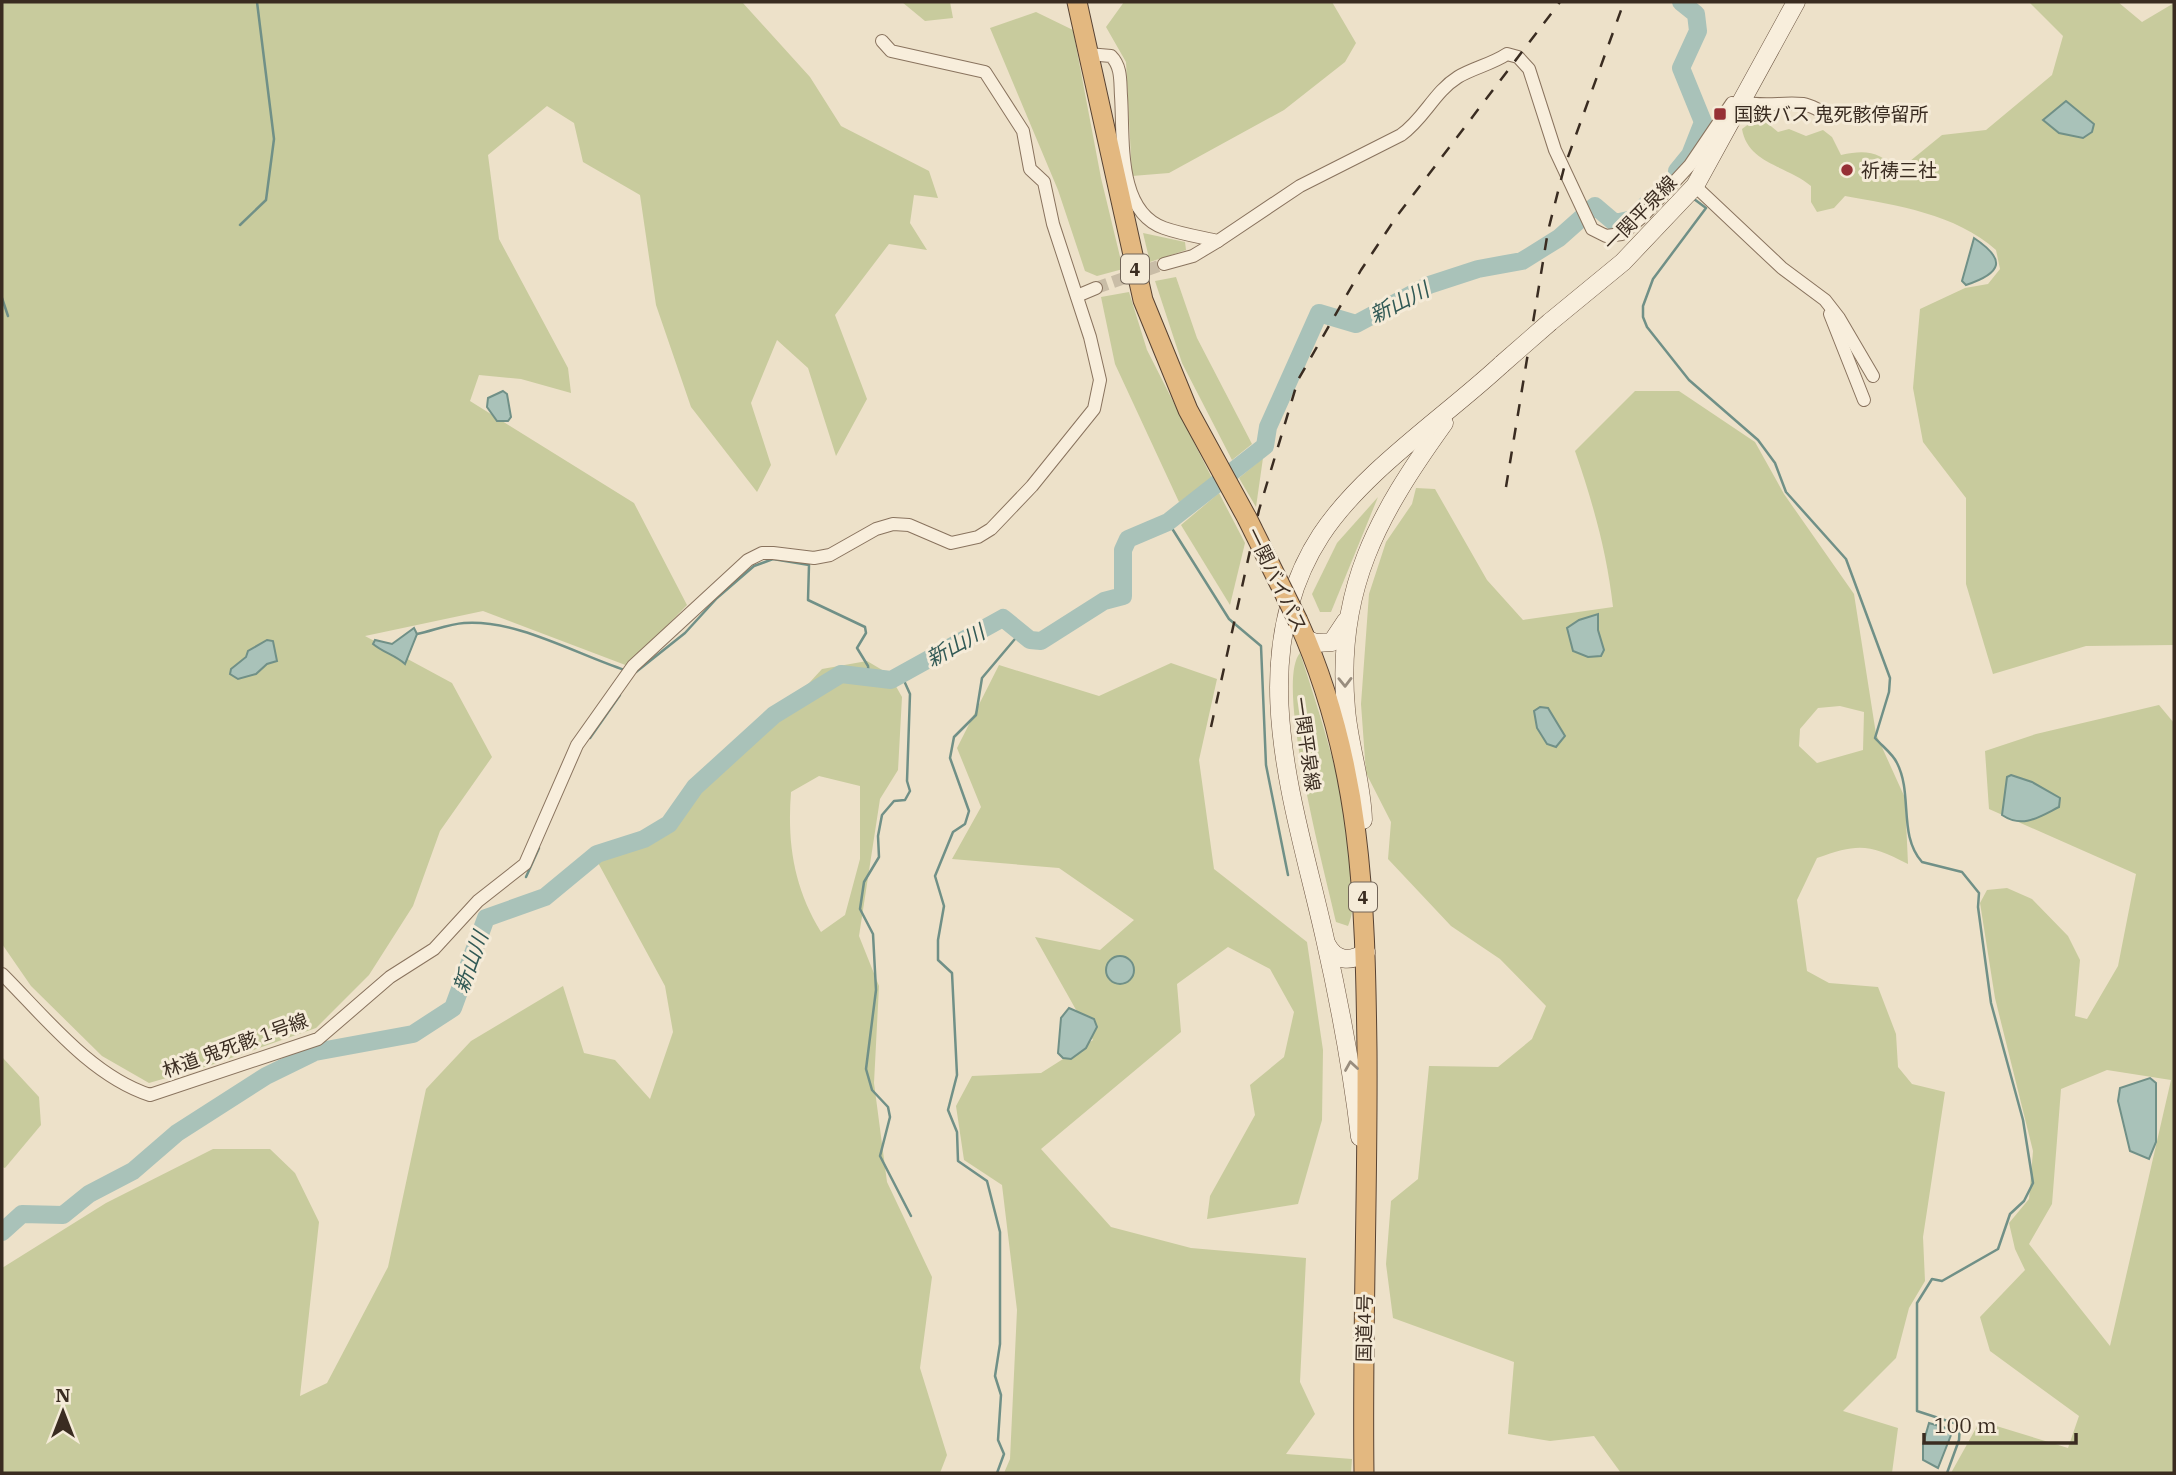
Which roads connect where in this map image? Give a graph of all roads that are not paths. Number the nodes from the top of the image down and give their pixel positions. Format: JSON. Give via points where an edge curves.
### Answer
{"nodes":[{"id":1,"x":1077,"y":2,"type":"edge"},
{"id":2,"x":1796,"y":2,"type":"edge"},
{"id":3,"x":882,"y":41,"type":"dead end"},
{"id":4,"x":1088,"y":54,"type":"junction"},
{"id":5,"x":1744,"y":96,"type":"junction"},
{"id":6,"x":1835,"y":114,"type":"dead end"},
{"id":7,"x":1695,"y":186,"type":"junction"},
{"id":8,"x":1217,"y":241,"type":"junction"},
{"id":9,"x":1164,"y":264,"type":"tunnel mouth"},
{"id":10,"x":1096,"y":288,"type":"tunnel mouth"},
{"id":11,"x":1077,"y":296,"type":"junction"},
{"id":12,"x":1825,"y":300,"type":"junction"},
{"id":13,"x":1873,"y":376,"type":"dead end"},
{"id":14,"x":1864,"y":400,"type":"dead end"},
{"id":15,"x":1457,"y":406,"type":"junction"},
{"id":16,"x":1349,"y":614,"type":"junction"},
{"id":17,"x":1302,"y":630,"type":"junction"},
{"id":18,"x":1361,"y":860,"type":"junction"},
{"id":19,"x":1326,"y":942,"type":"junction"},
{"id":20,"x":1366,"y":952,"type":"junction"},
{"id":21,"x":2,"y":974,"type":"edge"},
{"id":22,"x":1366,"y":1182,"type":"junction"},
{"id":23,"x":1364,"y":1473,"type":"edge"}],
"edges":[{"from":1,"to":4,"type":"highway","name":"一関バイパス","number":"4"},
{"from":2,"to":5,"type":"main road","name":"一関平泉線"},
{"from":3,"to":11,"type":"street","name":"林道 鬼死骸 1号線","via":[[891,51],[985,72],[1023,131],[1030,169],[1044,183]]},
{"from":4,"to":8,"type":"street","via":[[1111,55],[1119,70],[1133,200],[1164,228]]},
{"from":4,"to":17,"type":"highway","name":"一関バイパス","number":"4","bridge":true,"via":[[1143,300],[1188,410]]},
{"from":5,"to":6,"type":"street","via":[[1756,105],[1805,104]]},
{"from":5,"to":7,"type":"main road","name":"一関平泉線"},
{"from":5,"to":8,"type":"street","via":[[1734,100],[1690,165],[1622,234],[1606,236],[1592,229],[1555,150],[1529,69],[1518,57],[1507,54],[1458,77],[1401,135],[1300,186]]},
{"from":7,"to":12,"type":"street","via":[[1782,268]]},
{"from":7,"to":15,"type":"main road","name":"一関平泉線","bridge":true,"via":[[1623,262]]},
{"from":8,"to":9,"type":"street","via":[[1193,256]]},
{"from":10,"to":11,"type":"street"},
{"from":11,"to":21,"type":"street","name":"林道 鬼死骸 1号線","via":[[1100,380],[1094,409],[991,529],[978,537],[951,542],[909,525],[893,524],[830,555],[814,558],[773,552],[747,560],[633,666],[577,745],[525,864],[478,901],[434,949],[390,978],[318,1039],[150,1095],[132,1089],[98,1066]]},
{"from":12,"to":13,"type":"street"},
{"from":12,"to":14,"type":"street"},
{"from":15,"to":16,"type":"main road","name":"一関平泉線","via":[[1383,514],[1359,573]]},
{"from":15,"to":19,"type":"main road","name":"一関平泉線","via":[[1382,469],[1322,533],[1295,589],[1282,638],[1278,703],[1283,753]]},
{"from":16,"to":17,"type":"main road","name":"一関平泉線","via":[[1332,642],[1316,643]]},
{"from":16,"to":18,"type":"main road","name":"一関平泉線","one_way":true,"via":[[1345,706],[1363,816]]},
{"from":17,"to":18,"type":"highway","name":"一関バイパス","number":"4","via":[[1346,764]]},
{"from":18,"to":20,"type":"highway","name":"一関バイパス","number":"4"},
{"from":19,"to":20,"type":"main road","via":[[1342,959]]},
{"from":22,"to":19,"type":"main road","name":"一関平泉線","one_way":true,"via":[[1351,1065]]},
{"from":20,"to":22,"type":"highway","name":"一関バイパス","number":"4"},
{"from":22,"to":23,"type":"highway","name":"国道4号","number":"4"}]}
